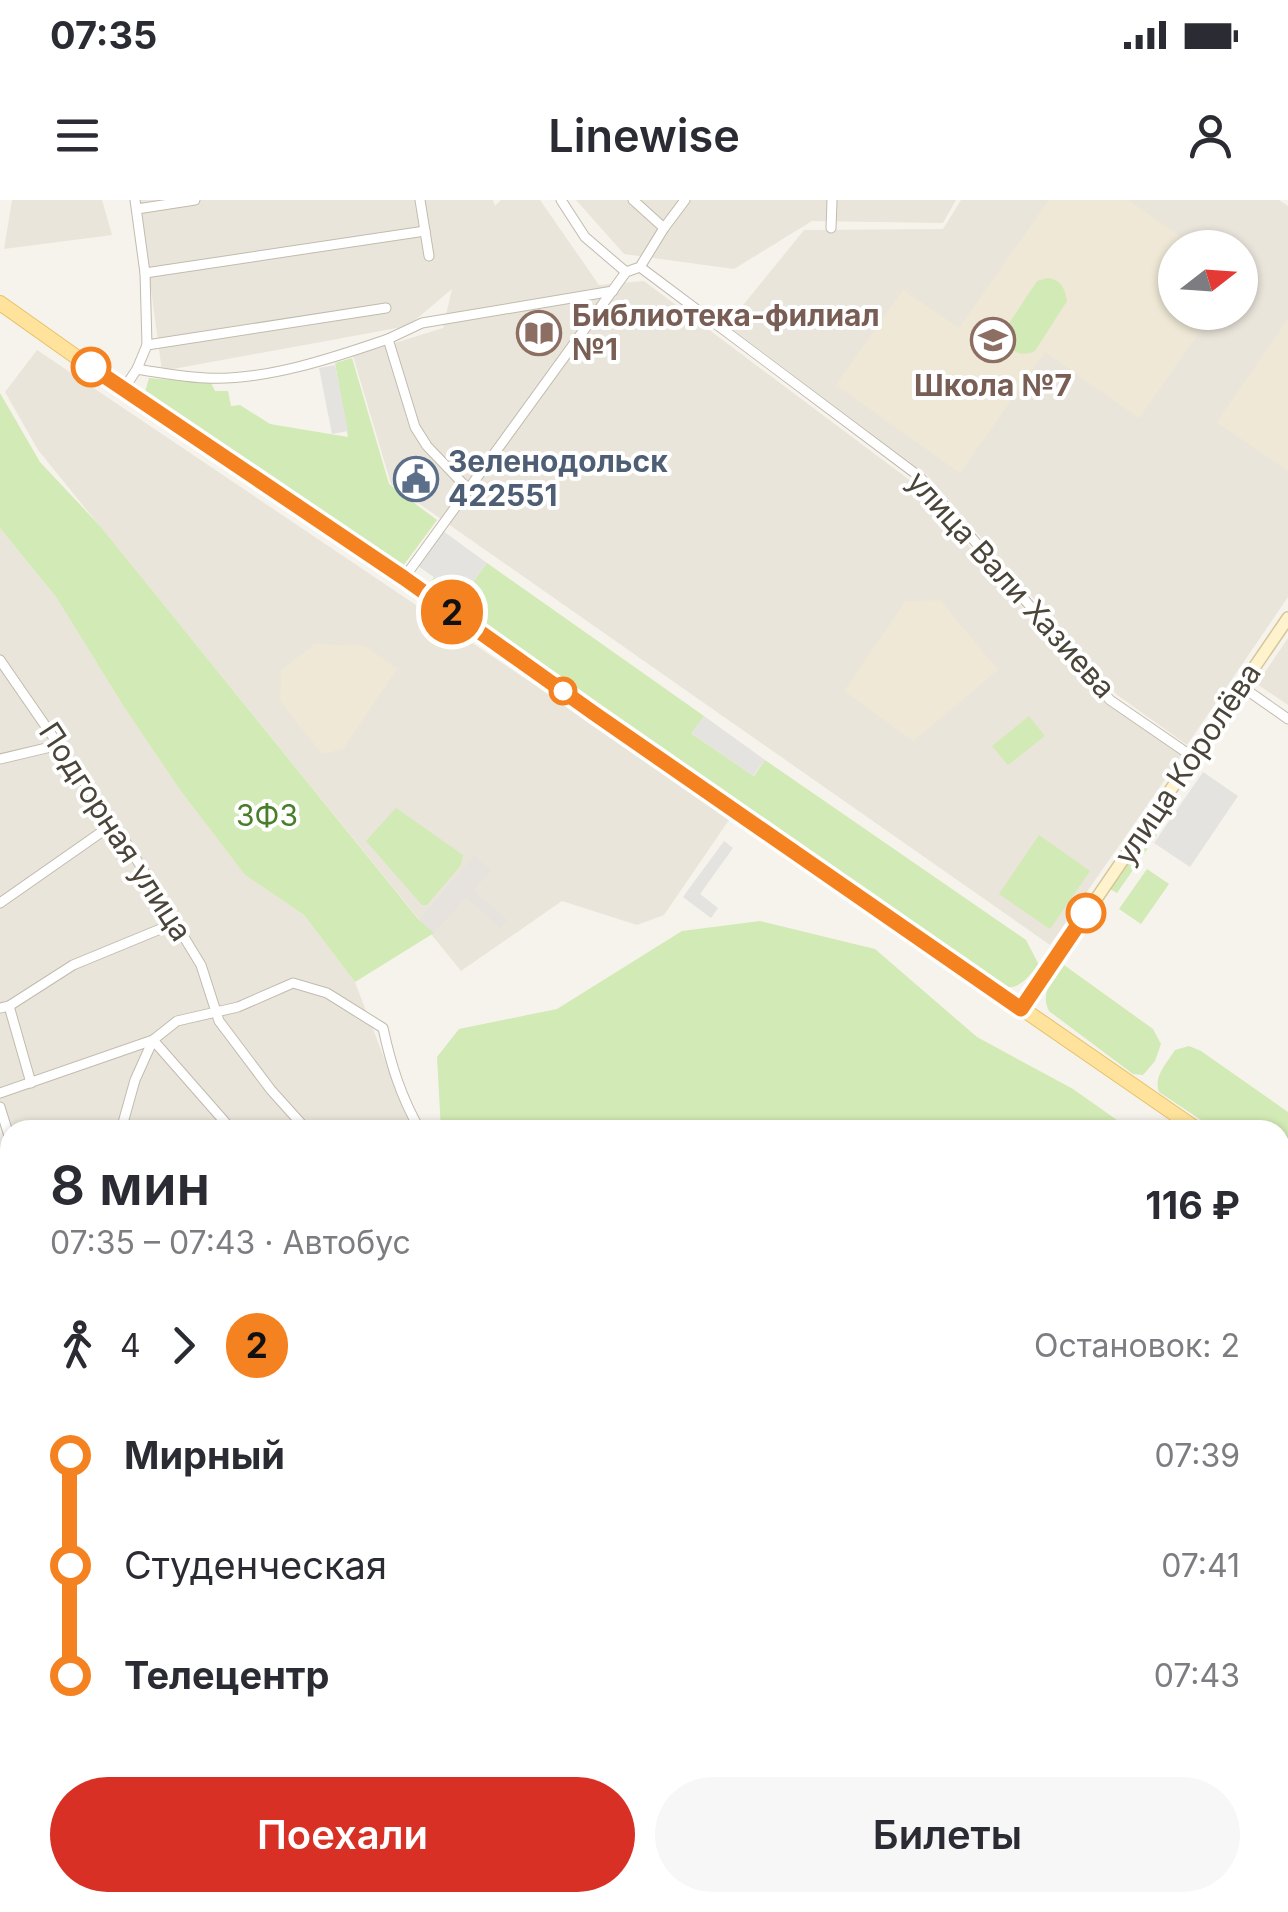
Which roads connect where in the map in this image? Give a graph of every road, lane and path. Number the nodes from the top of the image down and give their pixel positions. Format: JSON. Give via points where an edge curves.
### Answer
{"nodes":[{"id":1,"x":195,"y":200,"type":"edge"},
{"id":2,"x":420,"y":200,"type":"edge"},
{"id":3,"x":561,"y":200,"type":"edge"},
{"id":4,"x":634,"y":200,"type":"edge"},
{"id":5,"x":685,"y":200,"type":"edge"},
{"id":6,"x":832,"y":200,"type":"edge"},
{"id":7,"x":136,"y":205,"type":"edge"},
{"id":8,"x":664,"y":228,"type":"junction"},
{"id":9,"x":831,"y":228,"type":"dead end"},
{"id":10,"x":425,"y":231,"type":"junction"},
{"id":11,"x":429,"y":256,"type":"dead end"},
{"id":12,"x":640,"y":267,"type":"junction"},
{"id":13,"x":626,"y":272,"type":"junction"},
{"id":14,"x":145,"y":273,"type":"junction"},
{"id":15,"x":613,"y":291,"type":"junction"},
{"id":16,"x":0,"y":304,"type":"edge"},
{"id":17,"x":386,"y":308,"type":"dead end"},
{"id":18,"x":388,"y":339,"type":"junction"},
{"id":19,"x":147,"y":345,"type":"junction"},
{"id":20,"x":137,"y":369,"type":"junction"},
{"id":21,"x":123,"y":390,"type":"junction"},
{"id":22,"x":468,"y":490,"type":"junction"},
{"id":23,"x":404,"y":578,"type":"junction"},
{"id":24,"x":1288,"y":618,"type":"edge"},
{"id":25,"x":0,"y":660,"type":"edge"},
{"id":26,"x":1241,"y":686,"type":"junction"},
{"id":27,"x":1288,"y":719,"type":"edge"},
{"id":28,"x":58,"y":745,"type":"junction"},
{"id":29,"x":1193,"y":757,"type":"junction"},
{"id":30,"x":0,"y":759,"type":"edge"},
{"id":31,"x":113,"y":824,"type":"junction"},
{"id":32,"x":0,"y":903,"type":"edge"},
{"id":33,"x":175,"y":923,"type":"junction"},
{"id":34,"x":5,"y":1007,"type":"edge"},
{"id":35,"x":1021,"y":1009,"type":"junction"},
{"id":36,"x":216,"y":1011,"type":"junction"},
{"id":37,"x":153,"y":1040,"type":"junction"},
{"id":38,"x":31,"y":1082,"type":"junction"},
{"id":39,"x":0,"y":1094,"type":"edge"},
{"id":40,"x":124,"y":1120,"type":"edge"},
{"id":41,"x":223,"y":1120,"type":"edge"},
{"id":42,"x":299,"y":1120,"type":"edge"},
{"id":43,"x":414,"y":1120,"type":"edge"},
{"id":44,"x":1183,"y":1120,"type":"edge"}],
"edges":[{"from":1,"to":7,"type":"street"},
{"from":2,"to":10,"type":"street"},
{"from":3,"to":13,"type":"street","via":[[585,237]]},
{"from":4,"to":8,"type":"street"},
{"from":5,"to":8,"type":"street"},
{"from":6,"to":9,"type":"street"},
{"from":7,"to":14,"type":"street"},
{"from":8,"to":12,"type":"street"},
{"from":10,"to":11,"type":"street"},
{"from":10,"to":14,"type":"street"},
{"from":12,"to":13,"type":"street"},
{"from":12,"to":29,"type":"street","name":"улица Вали Хазиева","via":[[920,477],[1110,700]]},
{"from":13,"to":15,"type":"street"},
{"from":14,"to":19,"type":"street"},
{"from":15,"to":18,"type":"street","via":[[422,323]]},
{"from":15,"to":22,"type":"street"},
{"from":16,"to":21,"type":"main road"},
{"from":17,"to":19,"type":"street"},
{"from":18,"to":20,"type":"street","via":[[326,360],[240,376]]},
{"from":18,"to":22,"type":"street","via":[[415,427]]},
{"from":19,"to":20,"type":"street"},
{"from":20,"to":21,"type":"street"},
{"from":21,"to":23,"type":"main road"},
{"from":22,"to":23,"type":"street"},
{"from":23,"to":35,"type":"main road"},
{"from":24,"to":26,"type":"street","name":"улица Королёва"},
{"from":25,"to":28,"type":"street","name":"Подгорная улица"},
{"from":26,"to":27,"type":"street"},
{"from":26,"to":29,"type":"street","name":"улица Королёва"},
{"from":28,"to":30,"type":"street"},
{"from":28,"to":31,"type":"street","name":"Подгорная улица"},
{"from":29,"to":35,"type":"street","name":"улица Королёва"},
{"from":31,"to":32,"type":"street"},
{"from":31,"to":33,"type":"street","name":"Подгорная улица"},
{"from":33,"to":34,"type":"street","via":[[73,965]]},
{"from":33,"to":36,"type":"street","name":"Подгорная улица","via":[[202,965]]},
{"from":34,"to":38,"type":"street"},
{"from":35,"to":44,"type":"main road"},
{"from":36,"to":37,"type":"street","via":[[177,1021]]},
{"from":36,"to":42,"type":"street","name":"Подгорная улица"},
{"from":36,"to":43,"type":"street","via":[[294,983],[327,993],[383,1028]]},
{"from":37,"to":38,"type":"street"},
{"from":37,"to":40,"type":"street"},
{"from":37,"to":41,"type":"street"},
{"from":38,"to":39,"type":"street"}]}
